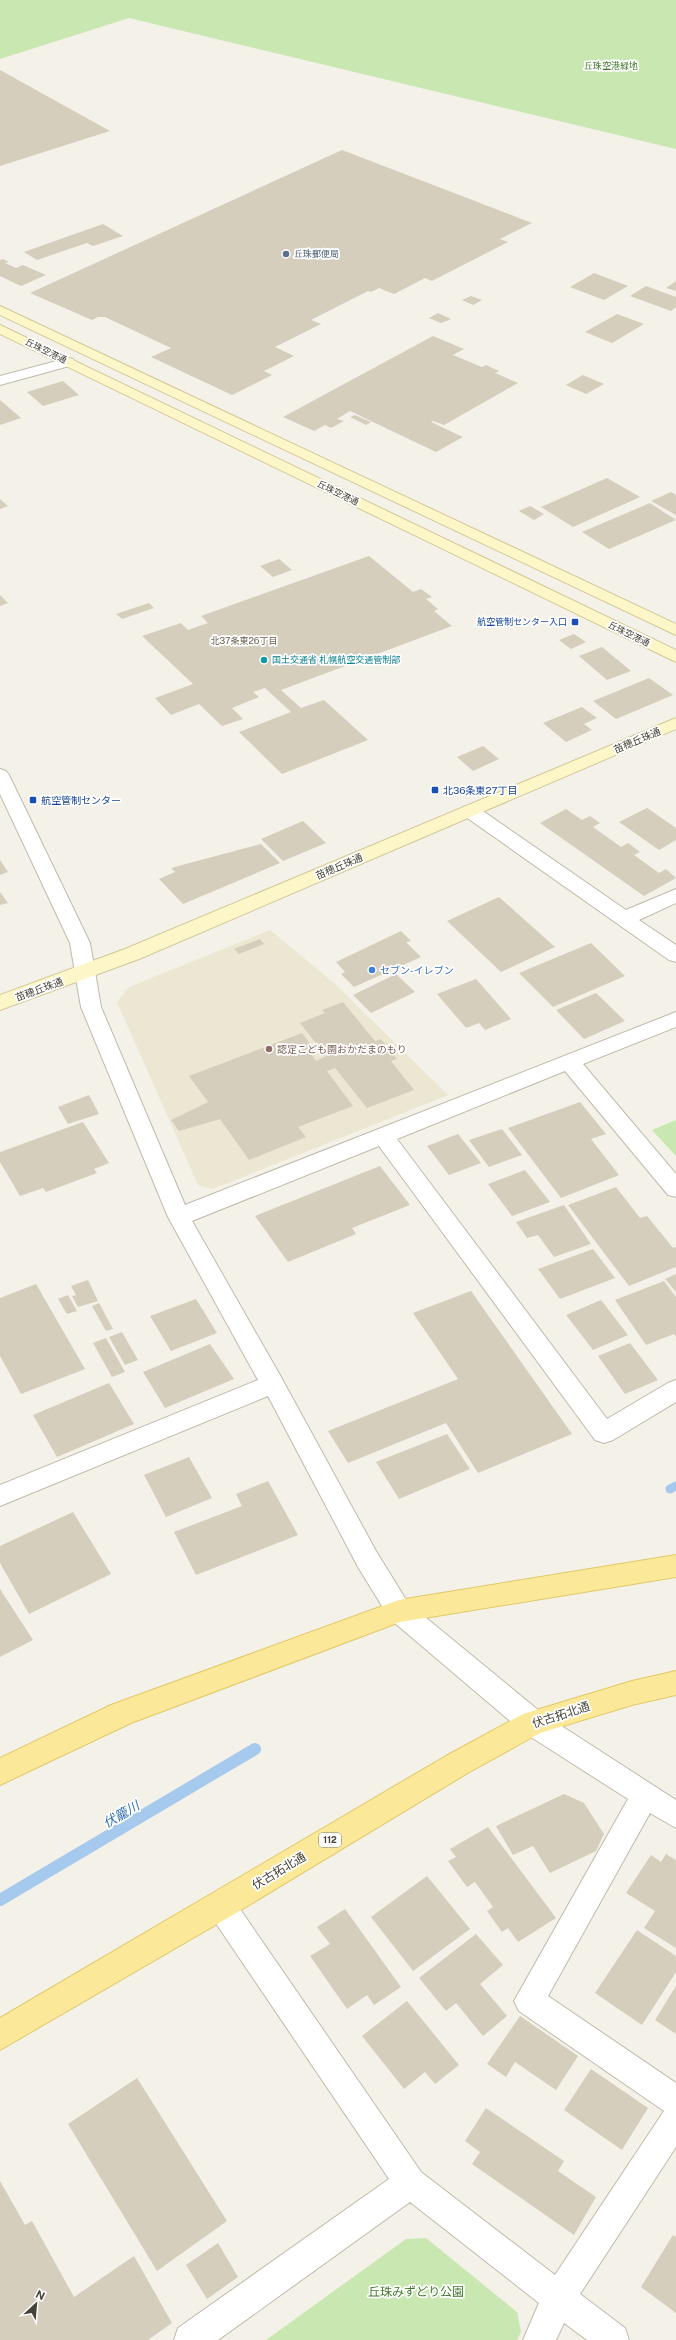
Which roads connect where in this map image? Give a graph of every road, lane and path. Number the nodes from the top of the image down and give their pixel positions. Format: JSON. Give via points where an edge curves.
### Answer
{"nodes":[{"id":1,"x":0,"y":310,"type":"edge"},
{"id":2,"x":0,"y":328,"type":"edge"},
{"id":3,"x":68,"y":362,"type":"junction"},
{"id":4,"x":0,"y":381,"type":"edge"},
{"id":5,"x":676,"y":630,"type":"edge"},
{"id":6,"x":676,"y":657,"type":"edge"},
{"id":7,"x":676,"y":724,"type":"edge"},
{"id":8,"x":0,"y":775,"type":"edge"},
{"id":9,"x":470,"y":811,"type":"junction"},
{"id":10,"x":676,"y":895,"type":"edge"},
{"id":11,"x":624,"y":919,"type":"junction"},
{"id":12,"x":676,"y":955,"type":"edge"},
{"id":13,"x":86,"y":972,"type":"junction"},
{"id":14,"x":0,"y":1003,"type":"edge"},
{"id":15,"x":676,"y":1019,"type":"edge"},
{"id":16,"x":569,"y":1062,"type":"junction"},
{"id":17,"x":383,"y":1136,"type":"junction"},
{"id":18,"x":676,"y":1189,"type":"edge"},
{"id":19,"x":179,"y":1217,"type":"junction"},
{"id":20,"x":273,"y":1384,"type":"junction"},
{"id":21,"x":676,"y":1390,"type":"edge"},
{"id":22,"x":2,"y":1490,"type":"edge"},
{"id":23,"x":676,"y":1566,"type":"edge"},
{"id":24,"x":399,"y":1611,"type":"junction"},
{"id":25,"x":676,"y":1683,"type":"edge"},
{"id":26,"x":533,"y":1723,"type":"junction"},
{"id":27,"x":0,"y":1772,"type":"edge"},
{"id":28,"x":645,"y":1795,"type":"junction"},
{"id":29,"x":676,"y":1815,"type":"edge"},
{"id":30,"x":222,"y":1906,"type":"junction"},
{"id":31,"x":0,"y":2035,"type":"edge"},
{"id":32,"x":676,"y":2101,"type":"edge"},
{"id":33,"x":676,"y":2119,"type":"edge"},
{"id":34,"x":410,"y":2183,"type":"junction"},
{"id":35,"x":559,"y":2298,"type":"junction"},
{"id":36,"x":190,"y":2340,"type":"edge"},
{"id":37,"x":539,"y":2340,"type":"edge"},
{"id":38,"x":612,"y":2340,"type":"edge"}],
"edges":[{"from":1,"to":5,"type":"main road","name":"丘珠空港通"},
{"from":2,"to":3,"type":"main road","name":"丘珠空港通"},
{"from":3,"to":4,"type":"street"},
{"from":3,"to":6,"type":"main road","name":"丘珠空港通"},
{"from":7,"to":9,"type":"main road","name":"苗穂丘珠通"},
{"from":8,"to":13,"type":"street","via":[[80,943]]},
{"from":9,"to":11,"type":"street"},
{"from":9,"to":13,"type":"main road","name":"苗穂丘珠通"},
{"from":10,"to":11,"type":"street"},
{"from":11,"to":12,"type":"street"},
{"from":13,"to":14,"type":"main road","name":"苗穂丘珠通"},
{"from":13,"to":19,"type":"street","via":[[91,1007]]},
{"from":15,"to":16,"type":"street"},
{"from":16,"to":17,"type":"street"},
{"from":16,"to":18,"type":"street"},
{"from":17,"to":19,"type":"street"},
{"from":17,"to":21,"type":"street","via":[[604,1433]]},
{"from":19,"to":20,"type":"street"},
{"from":20,"to":22,"type":"street"},
{"from":20,"to":24,"type":"street","via":[[367,1559]]},
{"from":23,"to":24,"type":"main road"},
{"from":24,"to":26,"type":"street"},
{"from":24,"to":27,"type":"main road","via":[[121,1714]]},
{"from":25,"to":26,"type":"main road","name":"伏古拓北通","number":"112","via":[[632,1693]]},
{"from":26,"to":28,"type":"street"},
{"from":26,"to":30,"type":"main road","name":"伏古拓北通","number":"112","via":[[456,1765]]},
{"from":28,"to":29,"type":"street"},
{"from":28,"to":32,"type":"street","via":[[530,2001]]},
{"from":30,"to":31,"type":"main road","name":"伏古拓北通","number":"112"},
{"from":30,"to":34,"type":"street"},
{"from":33,"to":35,"type":"street"},
{"from":34,"to":35,"type":"street"},
{"from":34,"to":36,"type":"street"},
{"from":35,"to":37,"type":"street"},
{"from":35,"to":38,"type":"street"}]}
